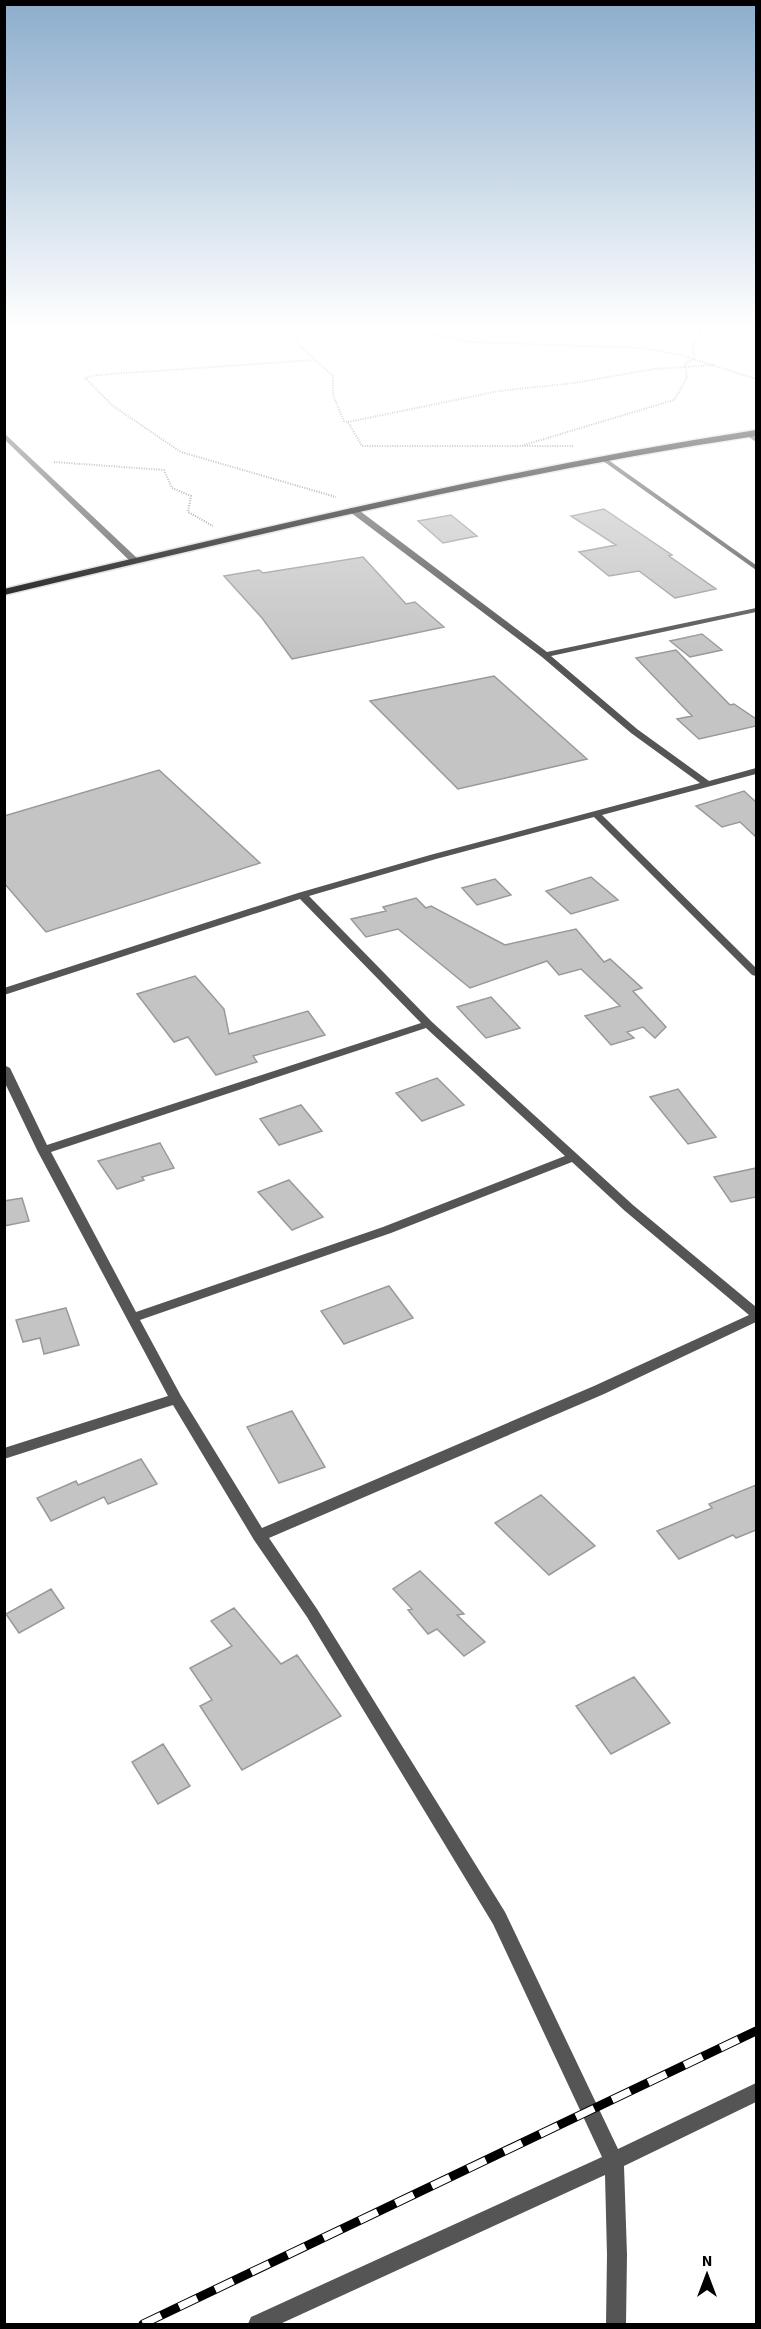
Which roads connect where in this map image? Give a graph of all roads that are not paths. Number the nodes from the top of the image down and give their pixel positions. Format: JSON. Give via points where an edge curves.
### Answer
{"nodes":[{"id":1,"x":6,"y":437,"type":"edge"},
{"id":2,"x":748,"y":437,"type":"edge"},
{"id":3,"x":605,"y":460,"type":"junction"},
{"id":4,"x":353,"y":510,"type":"junction"},
{"id":5,"x":135,"y":561,"type":"junction"},
{"id":6,"x":756,"y":568,"type":"edge"},
{"id":7,"x":4,"y":592,"type":"edge"},
{"id":8,"x":756,"y":610,"type":"edge"},
{"id":9,"x":545,"y":655,"type":"junction"},
{"id":10,"x":756,"y":771,"type":"edge"},
{"id":11,"x":707,"y":784,"type":"junction"},
{"id":12,"x":596,"y":814,"type":"junction"},
{"id":13,"x":302,"y":895,"type":"junction"},
{"id":14,"x":756,"y":973,"type":"edge"},
{"id":15,"x":4,"y":992,"type":"edge"},
{"id":16,"x":428,"y":1024,"type":"junction"},
{"id":17,"x":4,"y":1068,"type":"edge"},
{"id":18,"x":44,"y":1150,"type":"junction"},
{"id":19,"x":573,"y":1157,"type":"junction"},
{"id":20,"x":756,"y":1315,"type":"edge"},
{"id":21,"x":132,"y":1318,"type":"junction"},
{"id":22,"x":176,"y":1399,"type":"junction"},
{"id":23,"x":4,"y":1454,"type":"edge"},
{"id":24,"x":259,"y":1536,"type":"junction"},
{"id":25,"x":756,"y":2092,"type":"edge"},
{"id":26,"x":614,"y":2161,"type":"junction"},
{"id":27,"x":258,"y":2325,"type":"edge"},
{"id":28,"x":616,"y":2325,"type":"edge"}],
"edges":[{"from":1,"to":5,"type":"street"},
{"from":2,"to":3,"type":"main road","via":[[670,446]]},
{"from":3,"to":4,"type":"main road"},
{"from":3,"to":6,"type":"street"},
{"from":4,"to":5,"type":"main road"},
{"from":4,"to":9,"type":"street"},
{"from":5,"to":7,"type":"main road"},
{"from":8,"to":9,"type":"street"},
{"from":9,"to":11,"type":"street","via":[[634,731]]},
{"from":10,"to":11,"type":"street"},
{"from":11,"to":12,"type":"street"},
{"from":12,"to":13,"type":"street"},
{"from":12,"to":14,"type":"street"},
{"from":13,"to":15,"type":"street"},
{"from":13,"to":16,"type":"street"},
{"from":16,"to":18,"type":"street"},
{"from":16,"to":19,"type":"street"},
{"from":17,"to":18,"type":"street"},
{"from":18,"to":21,"type":"street"},
{"from":19,"to":20,"type":"street"},
{"from":19,"to":21,"type":"street","via":[[387,1230]]},
{"from":20,"to":24,"type":"street","via":[[599,1390]]},
{"from":21,"to":22,"type":"street"},
{"from":22,"to":23,"type":"street"},
{"from":22,"to":24,"type":"street"},
{"from":24,"to":26,"type":"street","via":[[312,1613],[499,1918]]},
{"from":25,"to":26,"type":"street"},
{"from":26,"to":27,"type":"street"},
{"from":26,"to":28,"type":"street"}]}
